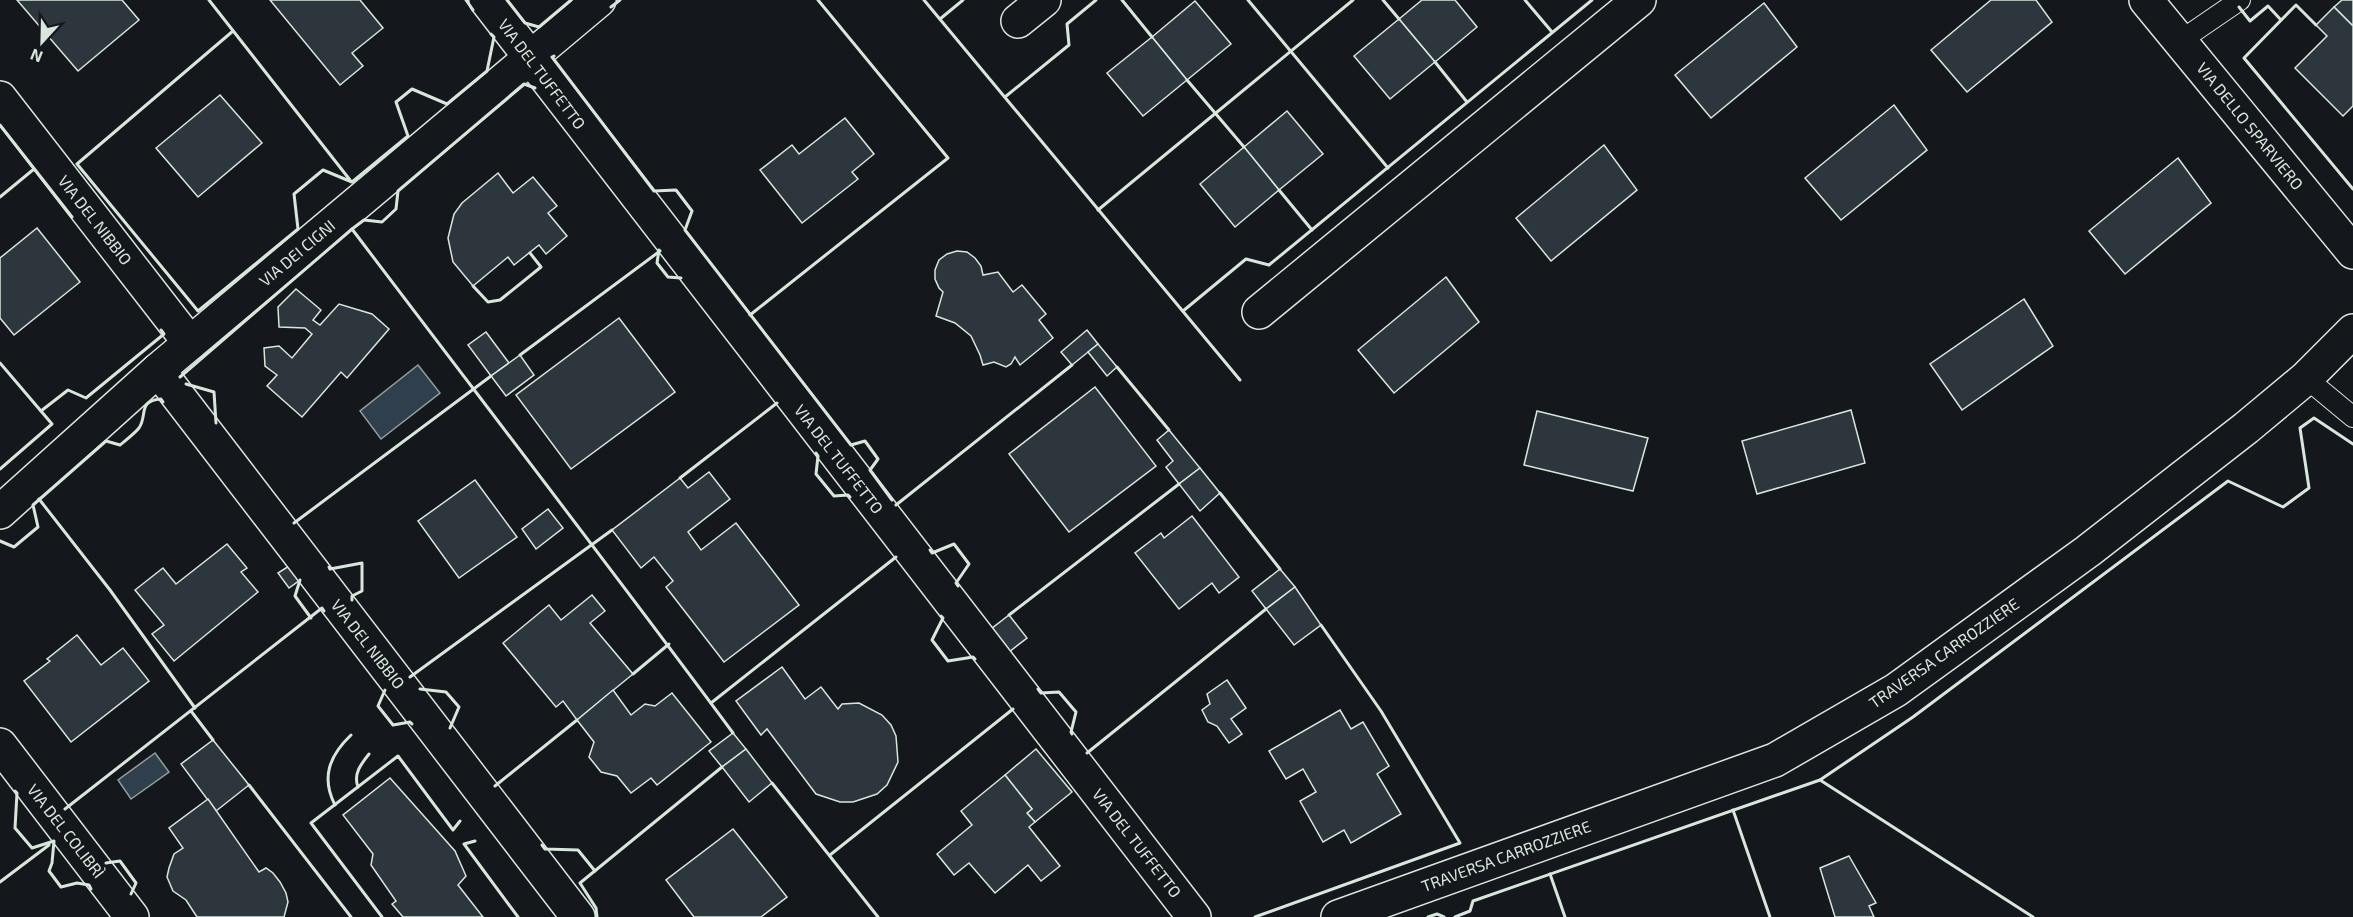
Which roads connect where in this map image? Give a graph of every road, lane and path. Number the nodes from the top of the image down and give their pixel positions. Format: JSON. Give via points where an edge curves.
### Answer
{"nodes":[{"id":1,"x":486,"y":0,"type":"edge"},
{"id":2,"x":599,"y":0,"type":"edge"},
{"id":3,"x":1044,"y":0,"type":"edge"},
{"id":4,"x":1639,"y":0,"type":"edge"},
{"id":5,"x":2146,"y":0,"type":"edge"},
{"id":6,"x":2240,"y":0,"type":"edge"},
{"id":7,"x":1018,"y":21,"type":"dead end"},
{"id":8,"x":2180,"y":41,"type":"junction"},
{"id":9,"x":529,"y":57,"type":"junction"},
{"id":10,"x":0,"y":98,"type":"edge"},
{"id":11,"x":2353,"y":252,"type":"edge"},
{"id":12,"x":1259,"y":312,"type":"dead end"},
{"id":13,"x":2353,"y":331,"type":"edge"},
{"id":14,"x":190,"y":343,"type":"junction"},
{"id":15,"x":158,"y":370,"type":"junction"},
{"id":16,"x":2306,"y":378,"type":"junction"},
{"id":17,"x":2353,"y":417,"type":"edge"},
{"id":18,"x":0,"y":512,"type":"edge"},
{"id":19,"x":0,"y":745,"type":"edge"},
{"id":20,"x":132,"y":917,"type":"edge"},
{"id":21,"x":578,"y":917,"type":"edge"},
{"id":22,"x":1194,"y":917,"type":"edge"},
{"id":23,"x":1338,"y":917,"type":"edge"}],
"edges":[{"from":1,"to":9,"type":"street","name":"VIA DEL TUFFETTO"},
{"from":2,"to":9,"type":"street","name":"VIA DEI CIGNI"},
{"from":3,"to":7,"type":"street"},
{"from":4,"to":12,"type":"street"},
{"from":5,"to":8,"type":"street","name":"VIA DELLO SPARVIERO"},
{"from":6,"to":8,"type":"lane"},
{"from":8,"to":11,"type":"street","name":"VIA DELLO SPARVIERO"},
{"from":9,"to":14,"type":"street","name":"VIA DEI CIGNI"},
{"from":9,"to":22,"type":"street","name":"VIA DEL TUFFETTO"},
{"from":10,"to":14,"type":"street","name":"VIA DEL NIBBIO"},
{"from":13,"to":16,"type":"street","name":"TRAVERSA CARROZZIERE"},
{"from":14,"to":15,"type":"street","name":"VIA DEI CIGNI"},
{"from":15,"to":18,"type":"street","name":"VIA DEI CIGNI"},
{"from":15,"to":21,"type":"street","name":"VIA DEL NIBBIO"},
{"from":16,"to":17,"type":"lane"},
{"from":16,"to":23,"type":"street","name":"TRAVERSA CARROZZIERE","via":[[2088,551],[1896,690],[1776,760]]},
{"from":19,"to":20,"type":"street","name":"VIA DEL COLIBRÌ"}]}
